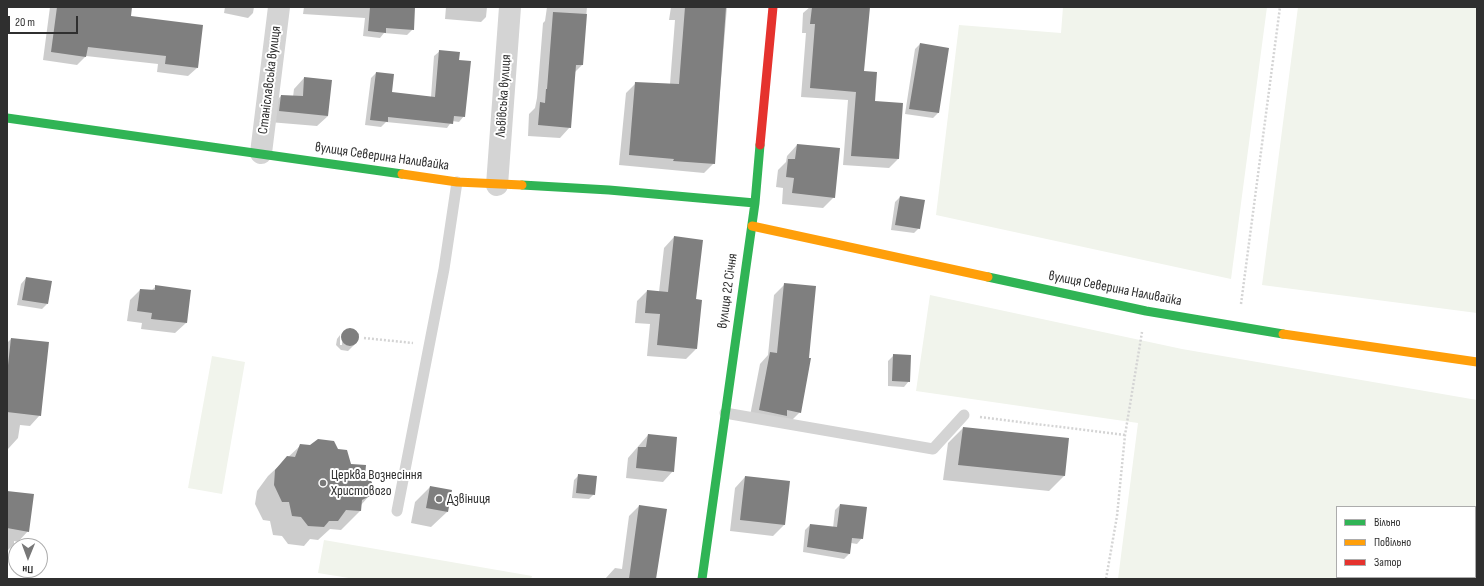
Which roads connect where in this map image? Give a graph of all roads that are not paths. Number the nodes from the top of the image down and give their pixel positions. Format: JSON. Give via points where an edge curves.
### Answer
{"nodes":[{"id":1,"x":279,"y":7,"type":"edge"},
{"id":2,"x":510,"y":7,"type":"edge"},
{"id":3,"x":773,"y":7,"type":"edge"},
{"id":4,"x":7,"y":118,"type":"edge"},
{"id":5,"x":261,"y":153,"type":"junction"},
{"id":6,"x":457,"y":182,"type":"junction"},
{"id":7,"x":497,"y":185,"type":"junction"},
{"id":8,"x":755,"y":203,"type":"junction"},
{"id":9,"x":752,"y":226,"type":"junction"},
{"id":10,"x":1477,"y":362,"type":"edge"},
{"id":11,"x":725,"y":413,"type":"junction"},
{"id":12,"x":964,"y":415,"type":"road end"},
{"id":13,"x":397,"y":511,"type":"dead end"},
{"id":14,"x":702,"y":579,"type":"edge"}],
"edges":[{"from":1,"to":5,"type":"street","name":"Станіславська вулиця"},
{"from":2,"to":7,"type":"street","name":"Львівська вулиця"},
{"from":3,"to":8,"type":"street","name":"вулиця 22 Січня"},
{"from":4,"to":5,"type":"street","name":"вулиця Северина Наливайка"},
{"from":5,"to":6,"type":"street","name":"вулиця Северина Наливайка"},
{"from":6,"to":7,"type":"street","name":"вулиця Северина Наливайка"},
{"from":6,"to":13,"type":"lane","via":[[444,269]]},
{"from":7,"to":8,"type":"street","name":"вулиця Северина Наливайка","via":[[609,190]]},
{"from":8,"to":9,"type":"street","name":"вулиця 22 Січня"},
{"from":9,"to":10,"type":"street","name":"вулиця Северина Наливайка","via":[[1146,311]]},
{"from":9,"to":11,"type":"street","name":"вулиця 22 Січня"},
{"from":11,"to":12,"type":"lane","via":[[933,449]]},
{"from":11,"to":14,"type":"street","name":"вулиця 22 Січня"}]}
